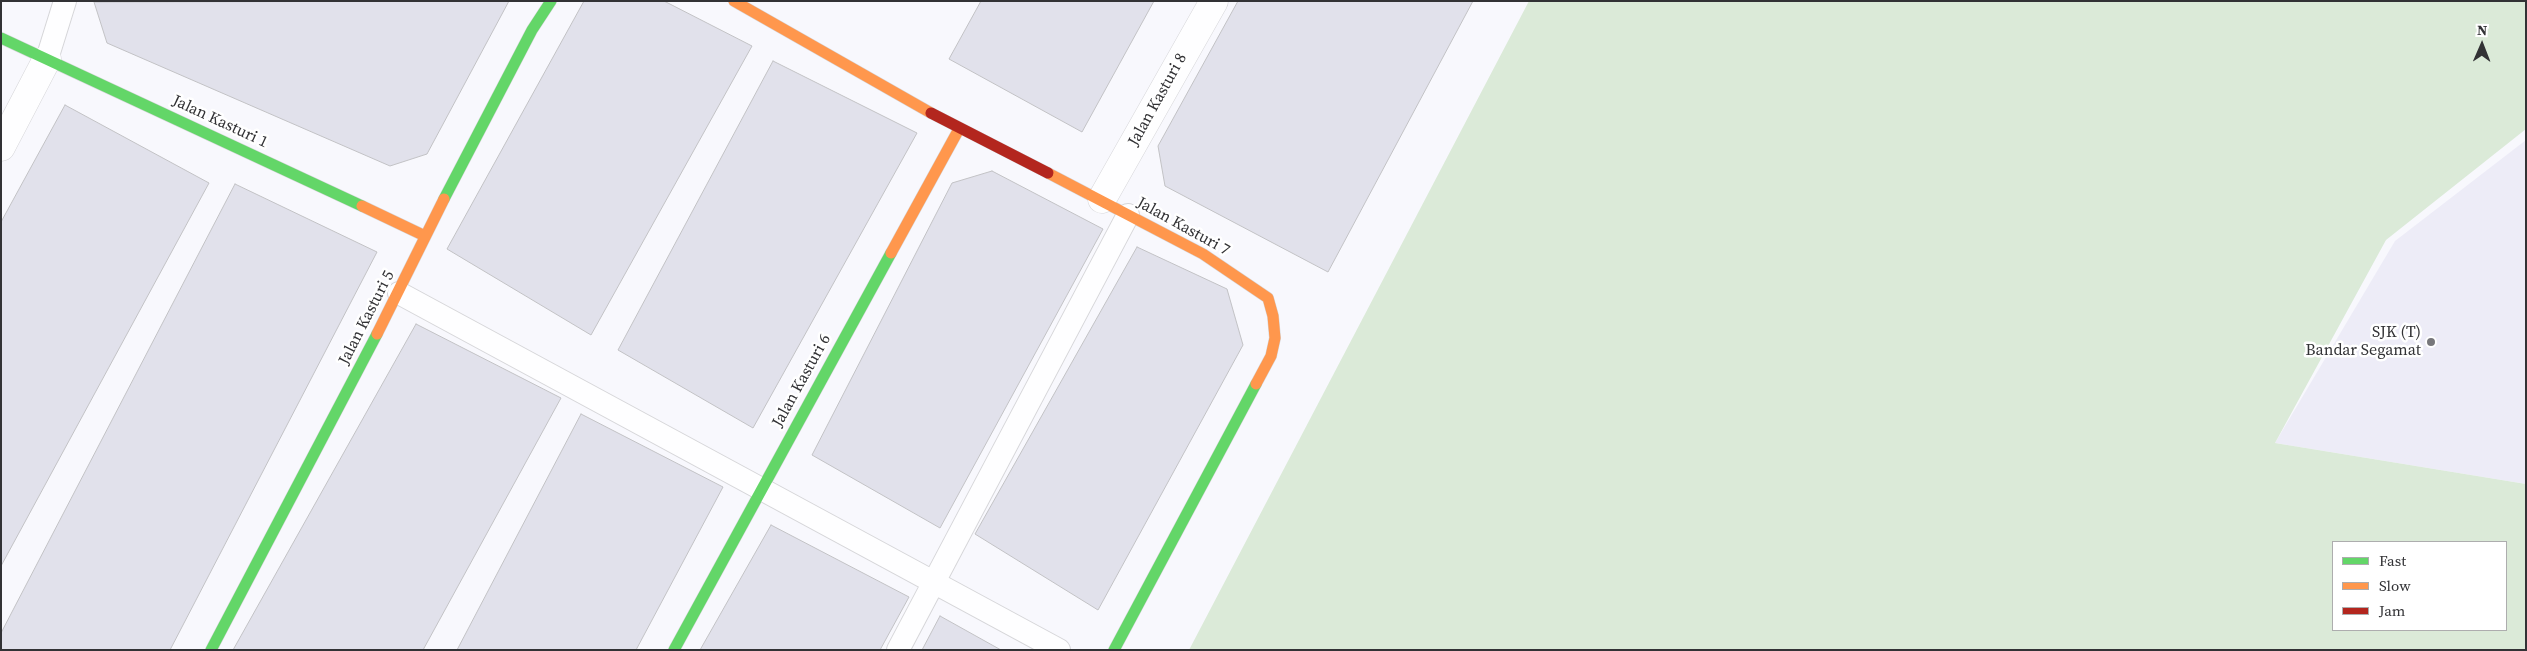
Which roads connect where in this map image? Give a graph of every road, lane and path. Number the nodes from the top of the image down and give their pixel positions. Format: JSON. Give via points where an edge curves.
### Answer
{"nodes":[{"id":1,"x":65,"y":1,"type":"edge"},
{"id":2,"x":551,"y":1,"type":"edge"},
{"id":3,"x":734,"y":1,"type":"edge"},
{"id":4,"x":1214,"y":1,"type":"edge"},
{"id":5,"x":1,"y":38,"type":"edge"},
{"id":6,"x":47,"y":59,"type":"junction"},
{"id":7,"x":959,"y":130,"type":"junction"},
{"id":8,"x":1,"y":147,"type":"edge"},
{"id":9,"x":1102,"y":199,"type":"junction"},
{"id":10,"x":1128,"y":215,"type":"junction"},
{"id":11,"x":425,"y":236,"type":"junction"},
{"id":12,"x":399,"y":293,"type":"junction"},
{"id":13,"x":762,"y":488,"type":"junction"},
{"id":14,"x":936,"y":582,"type":"junction"},
{"id":15,"x":211,"y":650,"type":"edge"},
{"id":16,"x":674,"y":650,"type":"edge"},
{"id":17,"x":898,"y":650,"type":"edge"},
{"id":18,"x":1059,"y":650,"type":"edge"},
{"id":19,"x":1114,"y":650,"type":"edge"}],
"edges":[{"from":1,"to":6,"type":"lane"},
{"from":2,"to":11,"type":"street","name":"Jalan Kasturi 5","via":[[532,30]]},
{"from":3,"to":7,"type":"street","name":"Jalan Kasturi 7"},
{"from":4,"to":9,"type":"street","name":"Jalan Kasturi 8"},
{"from":5,"to":6,"type":"street","name":"Jalan Kasturi 1"},
{"from":6,"to":8,"type":"street"},
{"from":6,"to":11,"type":"street","name":"Jalan Kasturi 1"},
{"from":7,"to":9,"type":"street","name":"Jalan Kasturi 7"},
{"from":7,"to":13,"type":"street","name":"Jalan Kasturi 6"},
{"from":9,"to":10,"type":"street","name":"Jalan Kasturi 7"},
{"from":10,"to":14,"type":"lane"},
{"from":10,"to":19,"type":"street","name":"Jalan Kasturi 7","via":[[1203,254],[1268,298],[1275,338],[1271,356]]},
{"from":11,"to":12,"type":"street","name":"Jalan Kasturi 5"},
{"from":12,"to":13,"type":"lane"},
{"from":12,"to":15,"type":"street","name":"Jalan Kasturi 5"},
{"from":13,"to":14,"type":"lane"},
{"from":13,"to":16,"type":"street","name":"Jalan Kasturi 6"},
{"from":14,"to":17,"type":"lane"},
{"from":14,"to":18,"type":"lane"}]}
